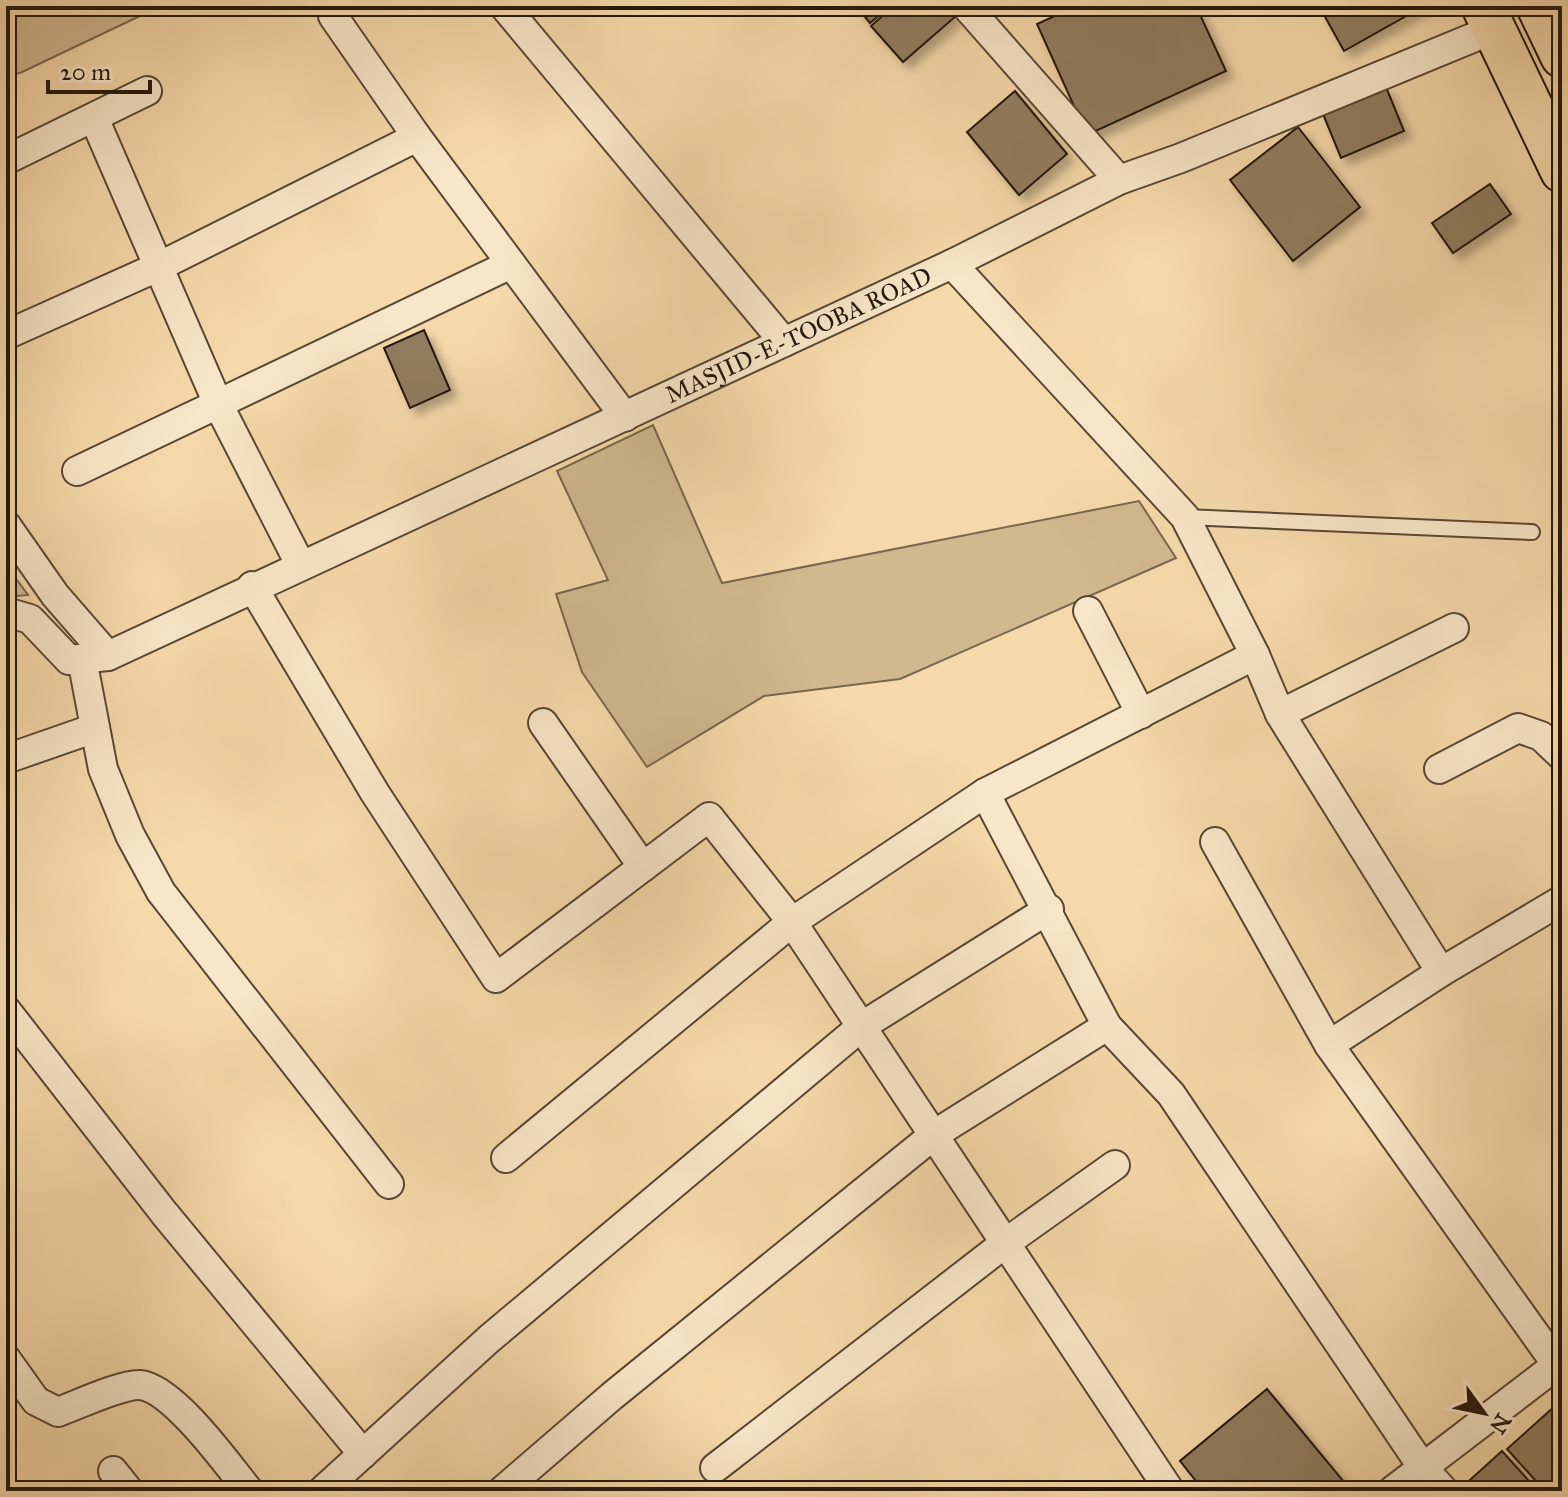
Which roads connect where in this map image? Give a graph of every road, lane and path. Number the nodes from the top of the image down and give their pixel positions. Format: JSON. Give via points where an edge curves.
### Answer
{"nodes":[{"id":1,"x":504,"y":6,"type":"edge"},
{"id":2,"x":966,"y":6,"type":"edge"},
{"id":3,"x":1538,"y":6,"type":"edge"},
{"id":4,"x":333,"y":16,"type":"dead end"},
{"id":5,"x":1488,"y":17,"type":"edge"},
{"id":6,"x":1562,"y":56,"type":"edge"},
{"id":7,"x":147,"y":91,"type":"dead end"},
{"id":8,"x":94,"y":118,"type":"junction"},
{"id":9,"x":417,"y":137,"type":"junction"},
{"id":10,"x":6,"y":160,"type":"edge"},
{"id":11,"x":1562,"y":171,"type":"edge"},
{"id":12,"x":1119,"y":180,"type":"junction"},
{"id":13,"x":511,"y":264,"type":"junction"},
{"id":14,"x":952,"y":264,"type":"junction"},
{"id":15,"x":160,"y":266,"type":"junction"},
{"id":16,"x":6,"y":335,"type":"edge"},
{"id":17,"x":784,"y":342,"type":"junction"},
{"id":18,"x":218,"y":404,"type":"junction"},
{"id":19,"x":625,"y":417,"type":"junction"},
{"id":20,"x":77,"y":471,"type":"dead end"},
{"id":21,"x":1185,"y":517,"type":"junction"},
{"id":22,"x":6,"y":525,"type":"edge"},
{"id":23,"x":1532,"y":532,"type":"dead end"},
{"id":24,"x":301,"y":566,"type":"junction"},
{"id":25,"x":252,"y":586,"type":"junction"},
{"id":26,"x":1088,"y":611,"type":"dead end"},
{"id":27,"x":6,"y":612,"type":"edge"},
{"id":28,"x":1454,"y":628,"type":"dead end"},
{"id":29,"x":1255,"y":655,"type":"junction"},
{"id":30,"x":95,"y":657,"type":"junction"},
{"id":31,"x":1141,"y":714,"type":"junction"},
{"id":32,"x":1280,"y":714,"type":"junction"},
{"id":33,"x":543,"y":723,"type":"dead end"},
{"id":34,"x":95,"y":728,"type":"junction"},
{"id":35,"x":1562,"y":756,"type":"edge"},
{"id":36,"x":6,"y":759,"type":"edge"},
{"id":37,"x":1439,"y":769,"type":"dead end"},
{"id":38,"x":985,"y":793,"type":"junction"},
{"id":39,"x":1215,"y":842,"type":"dead end"},
{"id":40,"x":643,"y":867,"type":"junction"},
{"id":41,"x":1562,"y":900,"type":"edge"},
{"id":42,"x":1049,"y":909,"type":"junction"},
{"id":43,"x":792,"y":922,"type":"junction"},
{"id":44,"x":1441,"y":972,"type":"junction"},
{"id":45,"x":6,"y":1010,"type":"edge"},
{"id":46,"x":862,"y":1026,"type":"junction"},
{"id":47,"x":1107,"y":1026,"type":"junction"},
{"id":48,"x":1329,"y":1045,"type":"junction"},
{"id":49,"x":935,"y":1134,"type":"junction"},
{"id":50,"x":506,"y":1158,"type":"dead end"},
{"id":51,"x":1115,"y":1165,"type":"dead end"},
{"id":52,"x":389,"y":1184,"type":"dead end"},
{"id":53,"x":1004,"y":1244,"type":"junction"},
{"id":54,"x":6,"y":1359,"type":"edge"},
{"id":55,"x":1560,"y":1366,"type":"edge"},
{"id":56,"x":363,"y":1454,"type":"junction"},
{"id":57,"x":715,"y":1468,"type":"dead end"},
{"id":58,"x":1423,"y":1468,"type":"junction"},
{"id":59,"x":249,"y":1491,"type":"edge"},
{"id":60,"x":322,"y":1491,"type":"edge"},
{"id":61,"x":502,"y":1491,"type":"edge"},
{"id":62,"x":1170,"y":1491,"type":"edge"},
{"id":63,"x":1392,"y":1491,"type":"edge"},
{"id":64,"x":1444,"y":1491,"type":"edge"}],
"edges":[{"from":1,"to":17,"type":"street"},
{"from":2,"to":12,"type":"street"},
{"from":3,"to":6,"type":"main road"},
{"from":4,"to":9,"type":"street"},
{"from":5,"to":11,"type":"main road"},
{"from":5,"to":12,"type":"street","name":"MASJID-E-TOOBA ROAD","via":[[1181,158]]},
{"from":7,"to":8,"type":"street"},
{"from":8,"to":10,"type":"street"},
{"from":8,"to":15,"type":"street"},
{"from":9,"to":13,"type":"street"},
{"from":9,"to":15,"type":"street"},
{"from":12,"to":14,"type":"street","name":"MASJID-E-TOOBA ROAD"},
{"from":13,"to":18,"type":"street"},
{"from":13,"to":19,"type":"street"},
{"from":14,"to":17,"type":"street","name":"MASJID-E-TOOBA ROAD"},
{"from":14,"to":21,"type":"street"},
{"from":15,"to":16,"type":"street"},
{"from":15,"to":18,"type":"street"},
{"from":17,"to":19,"type":"street","name":"MASJID-E-TOOBA ROAD"},
{"from":18,"to":20,"type":"street"},
{"from":18,"to":24,"type":"street"},
{"from":19,"to":24,"type":"street","name":"MASJID-E-TOOBA ROAD"},
{"from":21,"to":23,"type":"lane"},
{"from":21,"to":29,"type":"street"},
{"from":22,"to":30,"type":"street"},
{"from":24,"to":25,"type":"street","name":"MASJID-E-TOOBA ROAD"},
{"from":25,"to":30,"type":"street","name":"MASJID-E-TOOBA ROAD"},
{"from":25,"to":40,"type":"street","via":[[375,793],[496,978]]},
{"from":26,"to":31,"type":"street"},
{"from":27,"to":30,"type":"street","via":[[30,619],[69,660]]},
{"from":28,"to":32,"type":"street"},
{"from":29,"to":31,"type":"street"},
{"from":29,"to":32,"type":"street"},
{"from":30,"to":34,"type":"street"},
{"from":31,"to":38,"type":"street"},
{"from":32,"to":44,"type":"street"},
{"from":33,"to":40,"type":"street"},
{"from":34,"to":36,"type":"street"},
{"from":34,"to":52,"type":"street","via":[[103,769],[124,822],[161,892]]},
{"from":35,"to":37,"type":"street","via":[[1541,736],[1518,728]]},
{"from":38,"to":42,"type":"street"},
{"from":38,"to":43,"type":"street"},
{"from":39,"to":48,"type":"street"},
{"from":40,"to":43,"type":"street","via":[[709,817]]},
{"from":41,"to":44,"type":"street"},
{"from":42,"to":46,"type":"street"},
{"from":42,"to":47,"type":"street"},
{"from":43,"to":46,"type":"street"},
{"from":43,"to":50,"type":"street"},
{"from":44,"to":48,"type":"street"},
{"from":45,"to":56,"type":"street","via":[[164,1213]]},
{"from":46,"to":49,"type":"street"},
{"from":46,"to":56,"type":"street","via":[[489,1339]]},
{"from":47,"to":49,"type":"street"},
{"from":47,"to":58,"type":"street","via":[[1171,1094]]},
{"from":48,"to":55,"type":"street"},
{"from":49,"to":53,"type":"street"},
{"from":49,"to":61,"type":"street"},
{"from":51,"to":53,"type":"street"},
{"from":53,"to":57,"type":"street"},
{"from":53,"to":62,"type":"street"},
{"from":54,"to":59,"type":"street","via":[[36,1401],[58,1412],[137,1385],[153,1388]]},
{"from":55,"to":58,"type":"street"},
{"from":56,"to":60,"type":"street"},
{"from":58,"to":63,"type":"street"},
{"from":58,"to":64,"type":"street"}]}
